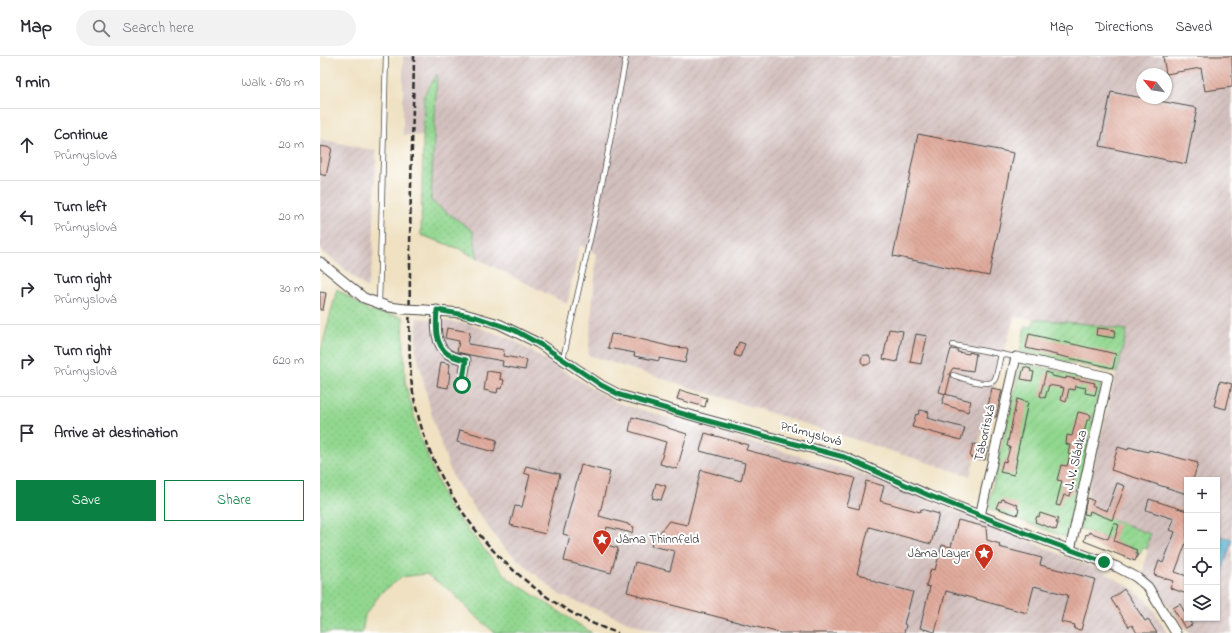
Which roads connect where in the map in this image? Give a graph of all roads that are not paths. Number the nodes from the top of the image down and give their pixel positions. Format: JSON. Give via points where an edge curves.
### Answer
{"nodes":[{"id":1,"x":386,"y":56,"type":"edge"},
{"id":2,"x":621,"y":56,"type":"edge"},
{"id":3,"x":320,"y":262,"type":"edge"},
{"id":4,"x":379,"y":304,"type":"junction"},
{"id":5,"x":437,"y":310,"type":"junction"},
{"id":6,"x":953,"y":345,"type":"dead end"},
{"id":7,"x":1001,"y":354,"type":"junction"},
{"id":8,"x":1016,"y":357,"type":"junction"},
{"id":9,"x":563,"y":359,"type":"junction"},
{"id":10,"x":953,"y":375,"type":"dead end"},
{"id":11,"x":462,"y":385,"type":"dead end"},
{"id":12,"x":980,"y":516,"type":"junction"},
{"id":13,"x":1070,"y":550,"type":"junction"},
{"id":14,"x":1176,"y":633,"type":"edge"}],
"edges":[{"from":1,"to":4,"type":"lane"},
{"from":2,"to":9,"type":"lane","via":[[626,57],[598,204]]},
{"from":3,"to":4,"type":"street","name":"Průmyslová","via":[[364,298]]},
{"from":4,"to":5,"type":"street","name":"Průmyslová","bridge":true,"via":[[393,308]]},
{"from":5,"to":9,"type":"street","name":"Průmyslová","via":[[469,315],[499,324],[529,338]]},
{"from":5,"to":11,"type":"street","via":[[436,333],[441,348],[449,355],[466,360]]},
{"from":6,"to":7,"type":"lane"},
{"from":7,"to":8,"type":"lane"},
{"from":7,"to":10,"type":"lane","via":[[994,380],[990,383],[985,384]]},
{"from":8,"to":12,"type":"street","name":"Táboritská"},
{"from":8,"to":13,"type":"street","name":"J. V. Sládka","via":[[1108,377]]},
{"from":9,"to":12,"type":"street","name":"Průmyslová","via":[[620,395],[844,457]]},
{"from":12,"to":13,"type":"street","name":"Průmyslová"},
{"from":13,"to":14,"type":"street","name":"Průmyslová","via":[[1140,580],[1151,592]]}]}
